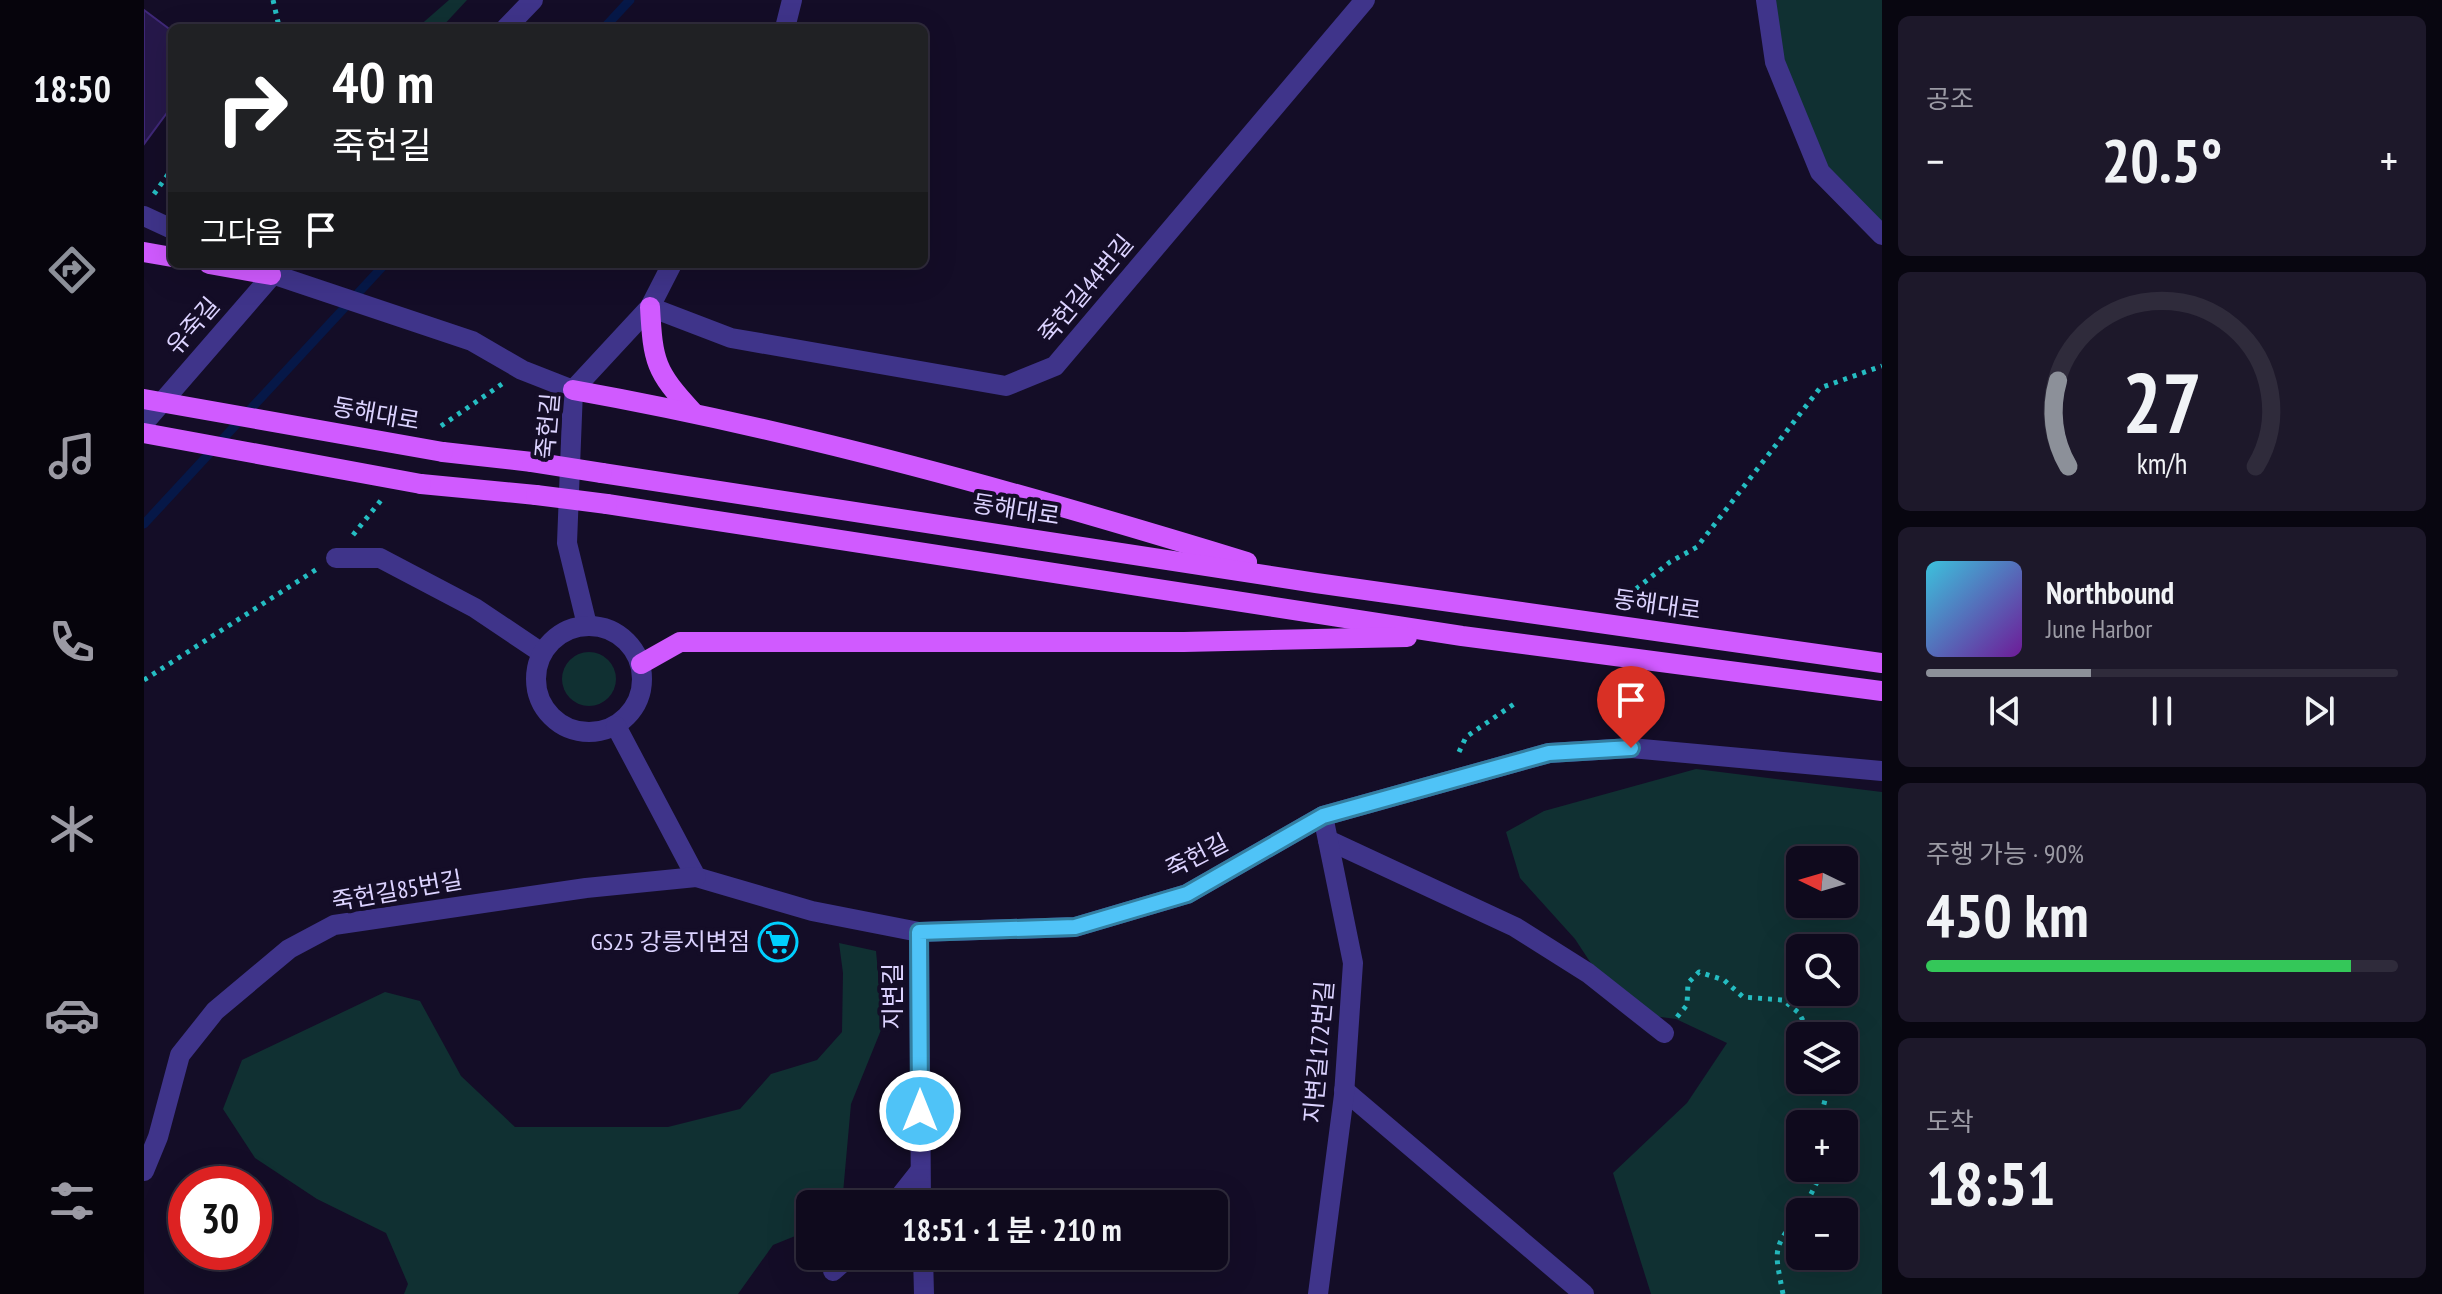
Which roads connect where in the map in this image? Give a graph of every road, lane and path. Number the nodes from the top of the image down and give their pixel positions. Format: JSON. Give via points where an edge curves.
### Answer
{"nodes":[{"id":1,"x":273,"y":0,"type":"edge"},
{"id":2,"x":533,"y":0,"type":"edge"},
{"id":3,"x":792,"y":0,"type":"edge"},
{"id":4,"x":1365,"y":0,"type":"edge"},
{"id":5,"x":1766,"y":0,"type":"edge"},
{"id":6,"x":277,"y":24,"type":"edge"},
{"id":7,"x":510,"y":24,"type":"edge"},
{"id":8,"x":786,"y":24,"type":"edge"},
{"id":9,"x":168,"y":174,"type":"edge"},
{"id":10,"x":153,"y":195,"type":"dead end"},
{"id":11,"x":144,"y":216,"type":"edge"},
{"id":12,"x":168,"y":227,"type":"edge"},
{"id":13,"x":1882,"y":235,"type":"edge"},
{"id":14,"x":144,"y":252,"type":"edge"},
{"id":15,"x":168,"y":256,"type":"edge"},
{"id":16,"x":254,"y":268,"type":"edge"},
{"id":17,"x":670,"y":268,"type":"edge"},
{"id":18,"x":277,"y":270,"type":"edge"},
{"id":19,"x":650,"y":307,"type":"junction"},
{"id":20,"x":1882,"y":366,"type":"edge"},
{"id":21,"x":573,"y":390,"type":"junction"},
{"id":22,"x":144,"y":399,"type":"edge"},
{"id":23,"x":693,"y":412,"type":"junction"},
{"id":24,"x":144,"y":423,"type":"edge"},
{"id":25,"x":144,"y":433,"type":"edge"},
{"id":26,"x":336,"y":558,"type":"dead end"},
{"id":27,"x":1316,"y":583,"type":"junction"},
{"id":28,"x":1636,"y":589,"type":"dead end"},
{"id":29,"x":587,"y":625,"type":"junction"},
{"id":30,"x":1462,"y":636,"type":"junction"},
{"id":31,"x":542,"y":653,"type":"junction"},
{"id":32,"x":1882,"y":663,"type":"edge"},
{"id":33,"x":641,"y":664,"type":"junction"},
{"id":34,"x":1882,"y":691,"type":"edge"},
{"id":35,"x":1514,"y":704,"type":"dead end"},
{"id":36,"x":616,"y":726,"type":"junction"},
{"id":37,"x":1882,"y":771,"type":"edge"},
{"id":38,"x":1447,"y":778,"type":"junction"},
{"id":39,"x":1323,"y":816,"type":"junction"},
{"id":40,"x":1328,"y":840,"type":"junction"},
{"id":41,"x":696,"y":877,"type":"junction"},
{"id":42,"x":919,"y":932,"type":"junction"},
{"id":43,"x":1804,"y":1022,"type":"edge"},
{"id":44,"x":1664,"y":1033,"type":"joint"},
{"id":45,"x":1344,"y":1090,"type":"junction"},
{"id":46,"x":144,"y":1171,"type":"edge"},
{"id":47,"x":920,"y":1171,"type":"junction"},
{"id":48,"x":905,"y":1190,"type":"edge"},
{"id":49,"x":921,"y":1190,"type":"edge"},
{"id":50,"x":1786,"y":1237,"type":"edge"},
{"id":51,"x":923,"y":1270,"type":"edge"},
{"id":52,"x":924,"y":1294,"type":"edge"},
{"id":53,"x":1318,"y":1294,"type":"edge"},
{"id":54,"x":1584,"y":1294,"type":"edge"},
{"id":55,"x":1783,"y":1294,"type":"edge"}],
"edges":[{"from":1,"to":6,"type":"path"},
{"from":2,"to":7,"type":"street"},
{"from":3,"to":8,"type":"street"},
{"from":4,"to":19,"type":"street","name":"죽헌길44번길","via":[[1055,366],[1006,386],[731,338]]},
{"from":5,"to":13,"type":"street","via":[[1775,62],[1820,172]]},
{"from":9,"to":10,"type":"path"},
{"from":11,"to":12,"type":"street"},
{"from":14,"to":15,"type":"main road"},
{"from":16,"to":18,"type":"main road"},
{"from":17,"to":19,"type":"street","name":"죽헌길"},
{"from":18,"to":21,"type":"street","via":[[472,341],[522,370]]},
{"from":18,"to":24,"type":"street","name":"유죽길"},
{"from":19,"to":21,"type":"street","name":"죽헌길"},
{"from":19,"to":23,"type":"main road","via":[[653,351],[663,379]]},
{"from":20,"to":28,"type":"path","via":[[1820,388],[1697,547]]},
{"from":21,"to":23,"type":"main road"},
{"from":21,"to":29,"type":"street","name":"죽헌길","via":[[567,543]]},
{"from":22,"to":27,"type":"main road","name":"동해대로","bridge":true,"via":[[443,452]]},
{"from":23,"to":27,"type":"main road","via":[[1043,499]]},
{"from":25,"to":30,"type":"main road","bridge":true,"via":[[421,484],[607,504]]},
{"from":26,"to":31,"type":"street","via":[[380,558],[475,608]]},
{"from":27,"to":32,"type":"main road","name":"동해대로"},
{"from":29,"to":31,"type":"street","via":[[569,629]]},
{"from":29,"to":33,"type":"street","via":[[621,635]]},
{"from":30,"to":33,"type":"main road","via":[[680,642]]},
{"from":30,"to":34,"type":"main road"},
{"from":31,"to":36,"type":"street","via":[[536,688],[552,718],[583,732]]},
{"from":33,"to":36,"type":"street","via":[[639,700]]},
{"from":35,"to":38,"type":"path","via":[[1466,737]]},
{"from":36,"to":41,"type":"street"},
{"from":37,"to":38,"type":"street","name":"죽헌길","via":[[1631,748],[1549,753]]},
{"from":38,"to":39,"type":"street","name":"죽헌길"},
{"from":39,"to":40,"type":"street","name":"지변길172번길"},
{"from":39,"to":42,"type":"street","name":"죽헌길","via":[[1187,894],[1075,927]]},
{"from":40,"to":44,"type":"street","via":[[1515,927],[1588,973]]},
{"from":40,"to":45,"type":"street","name":"지변길172번길","via":[[1353,963]]},
{"from":41,"to":42,"type":"street","name":"죽헌길","via":[[812,911]]},
{"from":41,"to":46,"type":"street","name":"죽헌길85번길","via":[[334,925],[289,949],[215,1011],[180,1055]]},
{"from":42,"to":47,"type":"street","name":"지변길"},
{"from":43,"to":44,"type":"path","via":[[1783,1000],[1743,997],[1724,980],[1699,972],[1688,983],[1687,1005]]},
{"from":45,"to":53,"type":"street","name":"지변길172번길"},
{"from":45,"to":54,"type":"street"},
{"from":47,"to":48,"type":"street"},
{"from":47,"to":49,"type":"street","name":"지변길"},
{"from":50,"to":55,"type":"path","via":[[1775,1254]]},
{"from":51,"to":52,"type":"street"}]}
